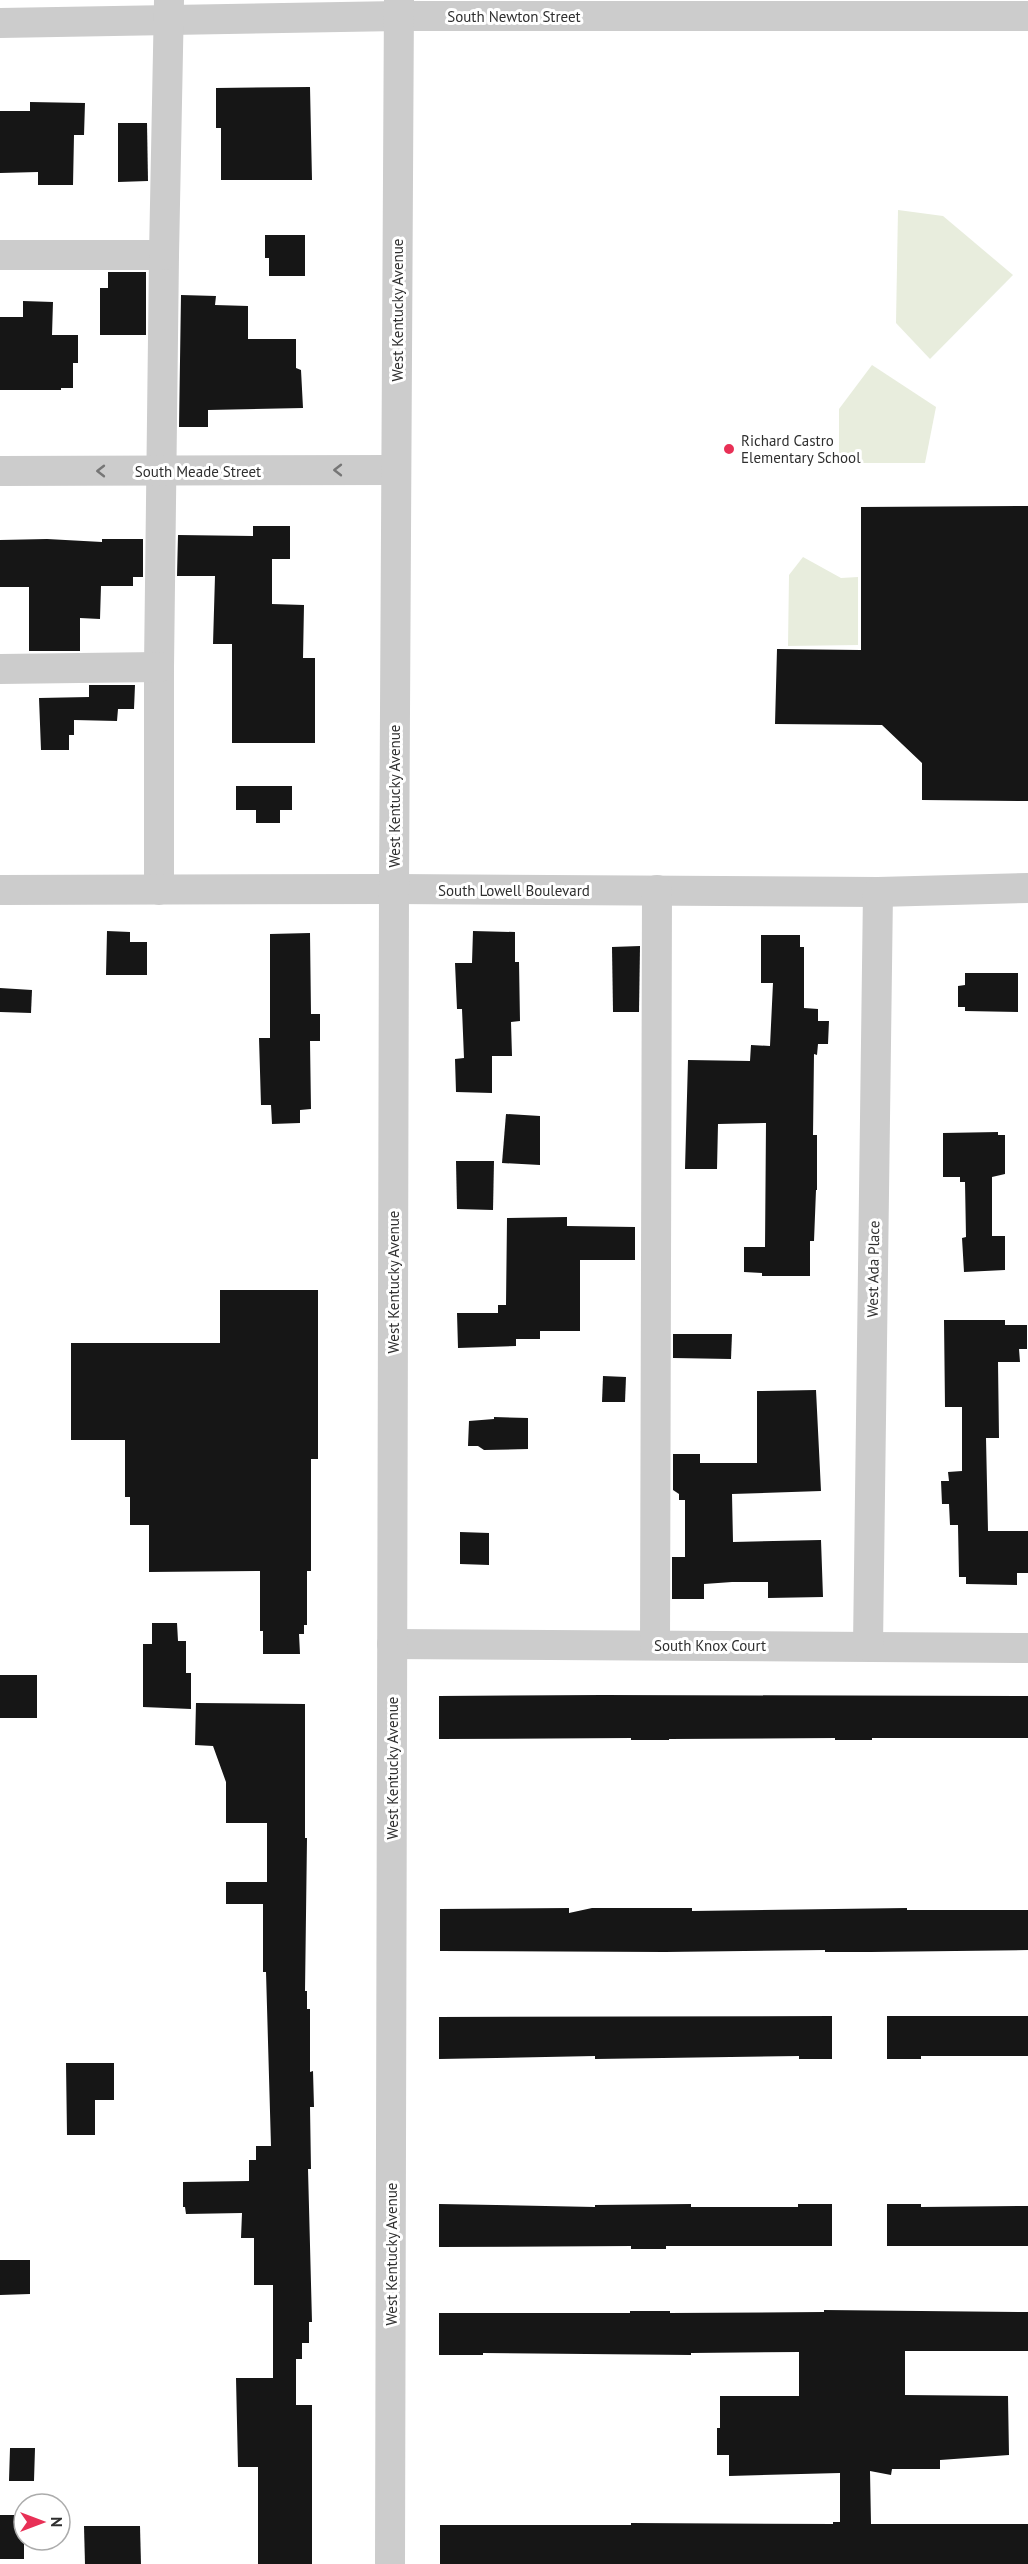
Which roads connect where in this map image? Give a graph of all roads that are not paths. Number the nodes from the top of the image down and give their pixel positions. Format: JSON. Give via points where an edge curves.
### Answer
{"nodes":[{"id":1,"x":399,"y":8,"type":"edge"},
{"id":2,"x":611,"y":8,"type":"edge"},
{"id":3,"x":169,"y":10,"type":"edge"},
{"id":4,"x":1028,"y":16,"type":"edge"},
{"id":5,"x":0,"y":23,"type":"edge"},
{"id":6,"x":0,"y":255,"type":"edge"},
{"id":7,"x":164,"y":255,"type":"junction"},
{"id":8,"x":396,"y":470,"type":"junction"},
{"id":9,"x":0,"y":471,"type":"edge"},
{"id":10,"x":162,"y":471,"type":"junction"},
{"id":11,"x":159,"y":667,"type":"junction"},
{"id":12,"x":0,"y":669,"type":"edge"},
{"id":13,"x":1028,"y":888,"type":"edge"},
{"id":14,"x":394,"y":889,"type":"junction"},
{"id":15,"x":0,"y":890,"type":"edge"},
{"id":16,"x":159,"y":890,"type":"junction"},
{"id":17,"x":657,"y":890,"type":"junction"},
{"id":18,"x":878,"y":892,"type":"junction"},
{"id":19,"x":392,"y":1644,"type":"junction"},
{"id":20,"x":655,"y":1645,"type":"junction"},
{"id":21,"x":868,"y":1646,"type":"junction"},
{"id":22,"x":1028,"y":1648,"type":"edge"},
{"id":23,"x":390,"y":2564,"type":"edge"}],
"edges":[{"from":1,"to":2,"type":"street","name":"South Newton Street"},
{"from":1,"to":3,"type":"street","name":"South Newton Street"},
{"from":1,"to":8,"type":"street","name":"West Kentucky Avenue"},
{"from":2,"to":4,"type":"street","name":"South Newton Street"},
{"from":3,"to":5,"type":"street","name":"South Newton Street"},
{"from":3,"to":7,"type":"street"},
{"from":6,"to":7,"type":"street"},
{"from":7,"to":10,"type":"street"},
{"from":8,"to":10,"type":"street","name":"South Meade Street","one_way":true},
{"from":8,"to":14,"type":"street","name":"West Kentucky Avenue"},
{"from":10,"to":9,"type":"street","name":"South Meade Street","one_way":true},
{"from":10,"to":11,"type":"street"},
{"from":11,"to":12,"type":"street"},
{"from":11,"to":16,"type":"street"},
{"from":13,"to":18,"type":"street","name":"South Lowell Boulevard"},
{"from":14,"to":16,"type":"street","name":"South Lowell Boulevard"},
{"from":14,"to":17,"type":"street","name":"South Lowell Boulevard"},
{"from":14,"to":19,"type":"street","name":"West Kentucky Avenue"},
{"from":15,"to":16,"type":"street","name":"South Lowell Boulevard"},
{"from":17,"to":18,"type":"street","name":"South Lowell Boulevard"},
{"from":17,"to":20,"type":"street"},
{"from":18,"to":21,"type":"street","name":"West Ada Place"},
{"from":19,"to":20,"type":"street","name":"South Knox Court"},
{"from":19,"to":23,"type":"street","name":"West Kentucky Avenue"},
{"from":20,"to":21,"type":"street","name":"South Knox Court"},
{"from":21,"to":22,"type":"street","name":"South Knox Court"}]}
